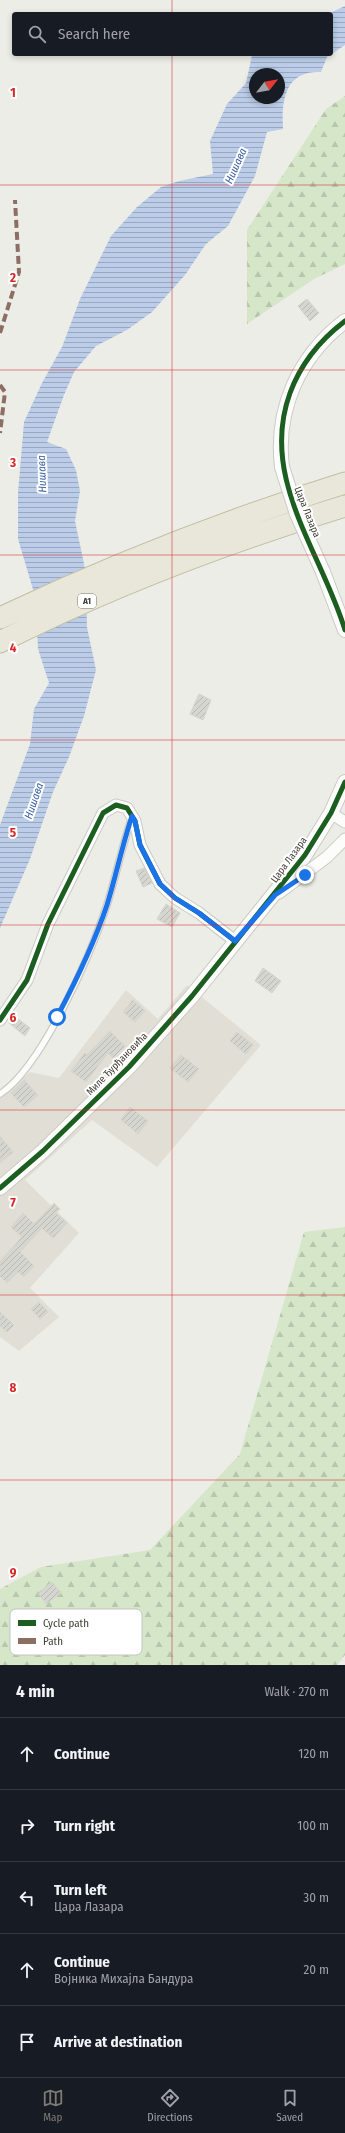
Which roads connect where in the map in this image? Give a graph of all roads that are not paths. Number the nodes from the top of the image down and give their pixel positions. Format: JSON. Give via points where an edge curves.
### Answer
{"nodes":[{"id":1,"x":345,"y":321,"type":"edge"},
{"id":2,"x":345,"y":483,"type":"edge"},
{"id":3,"x":345,"y":506,"type":"edge"},
{"id":4,"x":0,"y":618,"type":"edge"},
{"id":5,"x":345,"y":630,"type":"edge"},
{"id":6,"x":0,"y":642,"type":"edge"},
{"id":7,"x":345,"y":782,"type":"edge"},
{"id":8,"x":332,"y":813,"type":"junction"},
{"id":9,"x":132,"y":816,"type":"junction"},
{"id":10,"x":345,"y":822,"type":"edge"},
{"id":11,"x":345,"y":839,"type":"edge"},
{"id":12,"x":275,"y":895,"type":"junction"},
{"id":13,"x":235,"y":941,"type":"junction"},
{"id":14,"x":0,"y":1020,"type":"edge"},
{"id":15,"x":0,"y":1094,"type":"edge"},
{"id":16,"x":0,"y":1188,"type":"edge"}],
"edges":[{"from":1,"to":5,"type":"street","name":"Цара Лазара","bridge":true,"via":[[319,345],[302,368],[284,412],[281,430],[282,466],[297,514]]},
{"from":2,"to":4,"type":"highway","number":"A1","via":[[166,545]]},
{"from":3,"to":6,"type":"highway","number":"A1","via":[[175,564]]},
{"from":7,"to":8,"type":"street","name":"Цара Лазара"},
{"from":8,"to":10,"type":"street"},
{"from":8,"to":12,"type":"street","name":"Цара Лазара","via":[[305,856]]},
{"from":9,"to":13,"type":"street","via":[[140,845],[160,884],[175,898]]},
{"from":9,"to":14,"type":"street","via":[[127,808],[116,805],[103,813],[48,924],[27,980]]},
{"from":9,"to":15,"type":"lane","via":[[107,905],[85,961],[35,1058],[10,1088]]},
{"from":11,"to":12,"type":"street","via":[[305,875]]},
{"from":12,"to":13,"type":"street","name":"Цара Лазара"},
{"from":13,"to":16,"type":"street","name":"Миле Ђурђановића","via":[[192,996],[129,1067],[43,1151]]}]}
